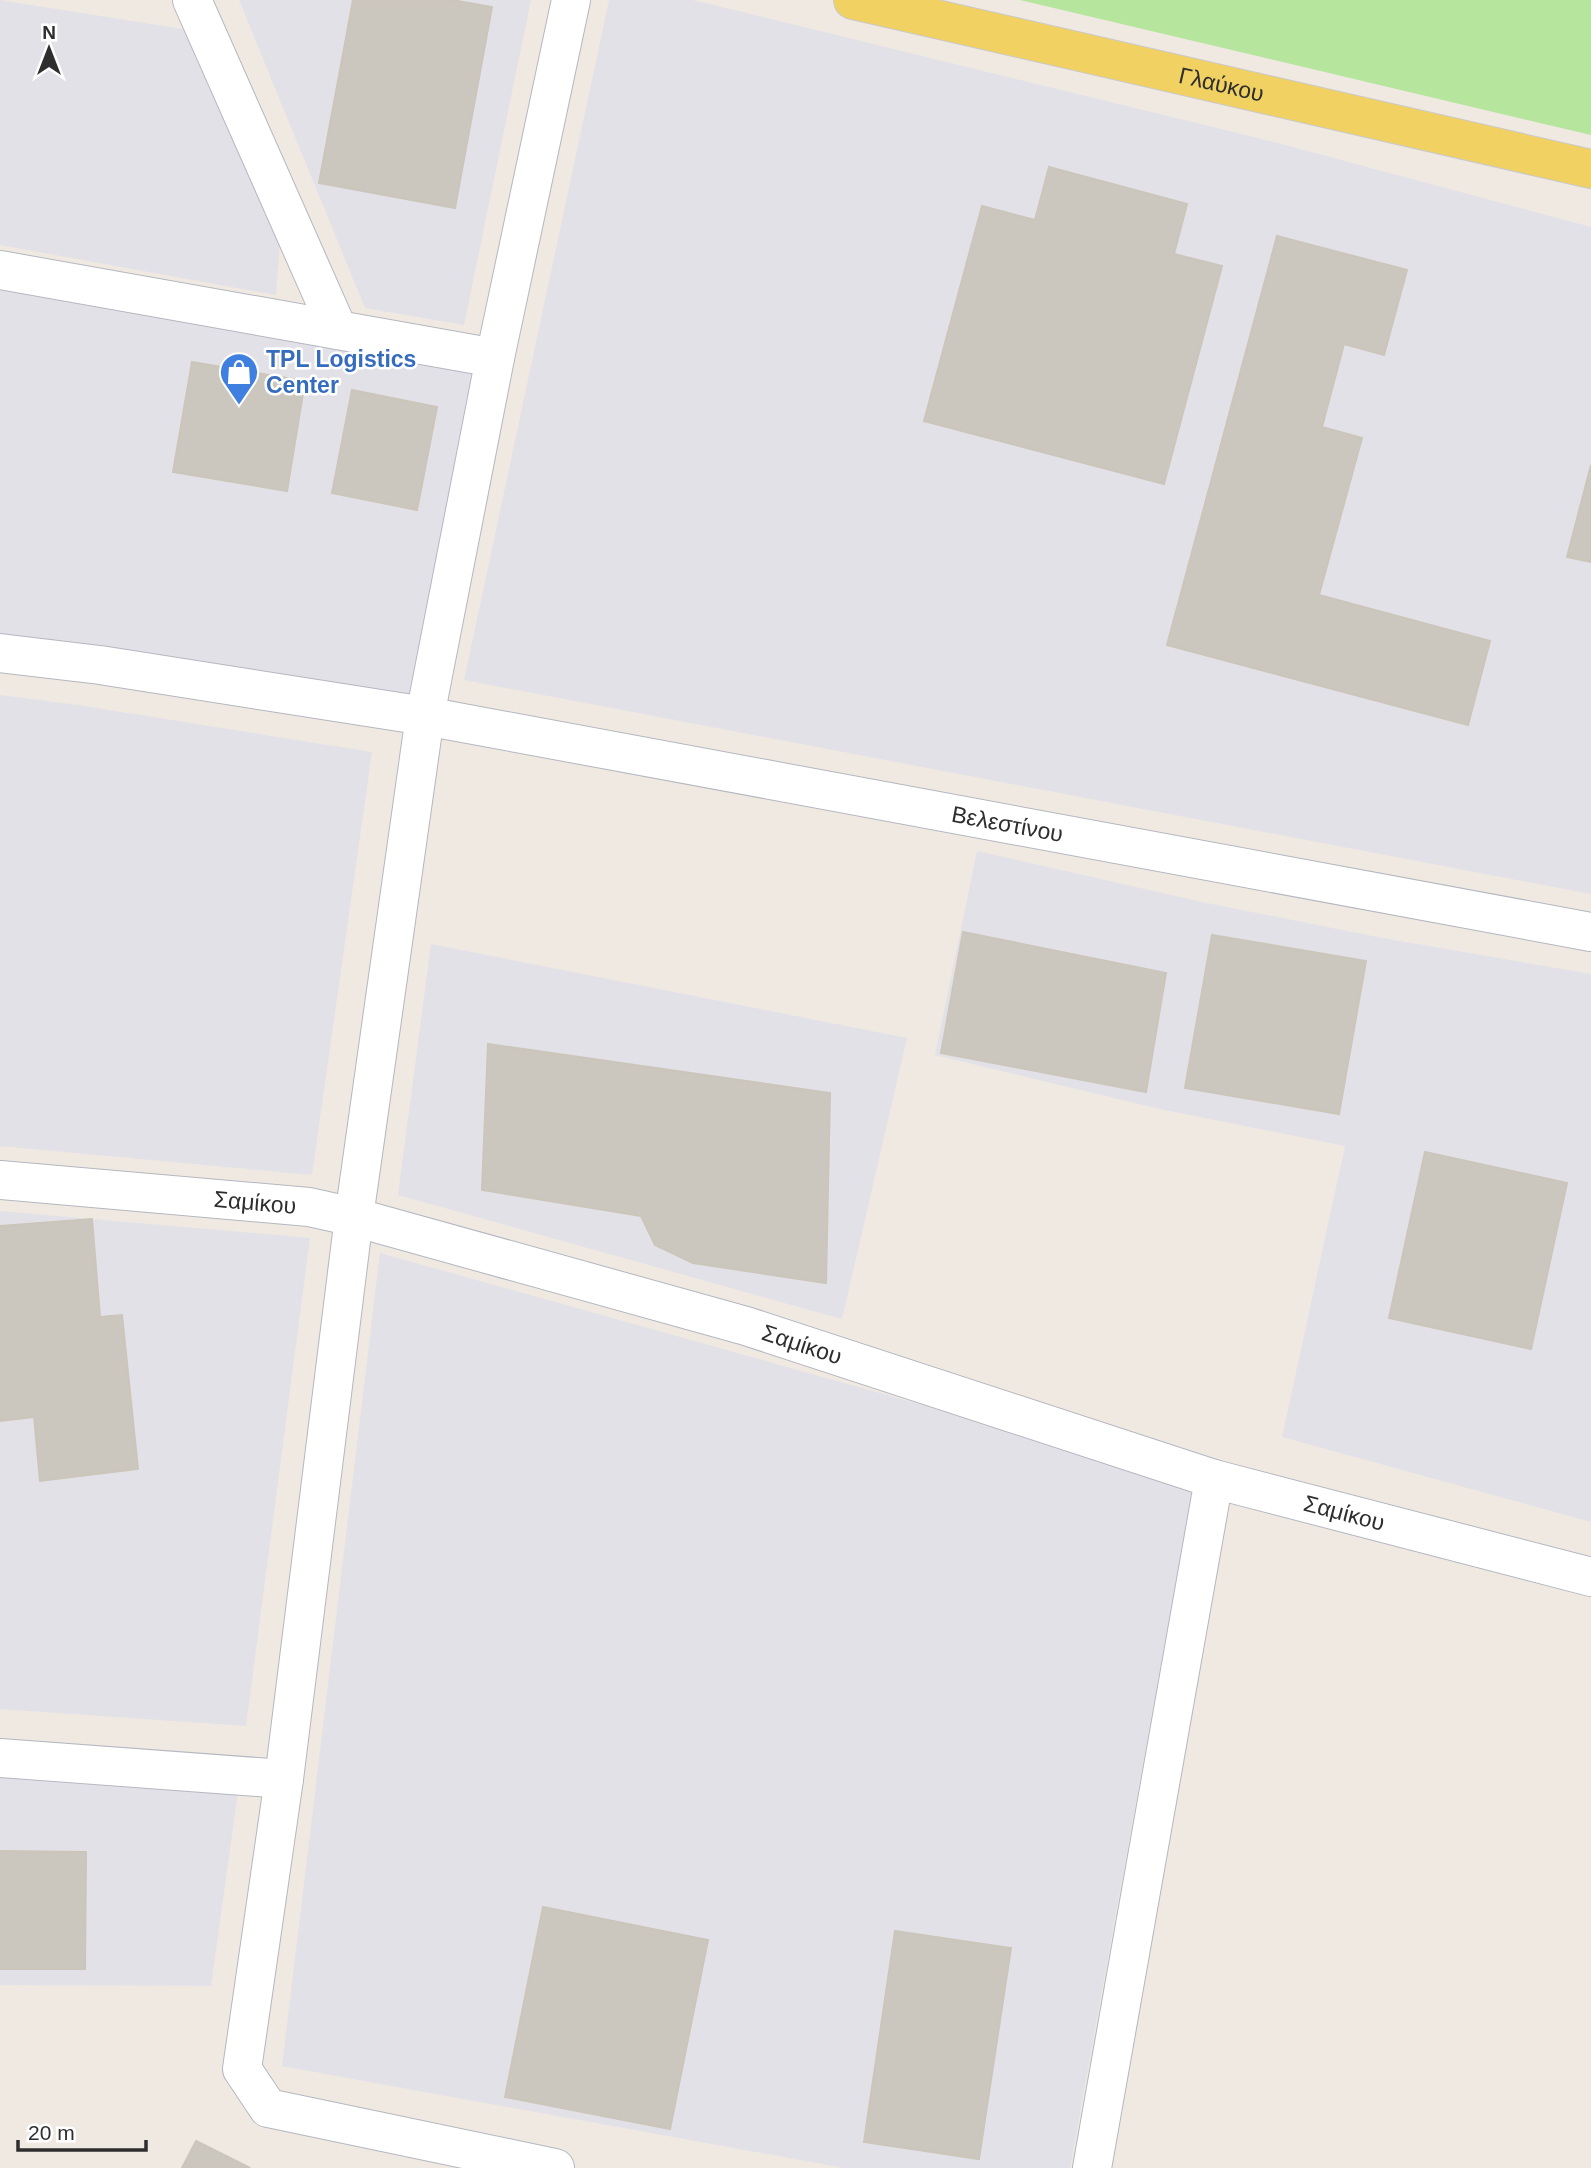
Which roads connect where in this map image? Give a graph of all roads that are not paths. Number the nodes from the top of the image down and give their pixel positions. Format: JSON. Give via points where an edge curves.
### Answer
{"nodes":[{"id":1,"x":192,"y":0,"type":"edge"},
{"id":2,"x":571,"y":0,"type":"edge"},
{"id":3,"x":853,"y":0,"type":"edge"},
{"id":4,"x":1591,"y":169,"type":"edge"},
{"id":5,"x":0,"y":270,"type":"edge"},
{"id":6,"x":338,"y":330,"type":"junction"},
{"id":7,"x":495,"y":358,"type":"junction"},
{"id":8,"x":0,"y":653,"type":"edge"},
{"id":9,"x":425,"y":716,"type":"junction"},
{"id":10,"x":1591,"y":932,"type":"edge"},
{"id":11,"x":0,"y":1180,"type":"edge"},
{"id":12,"x":354,"y":1217,"type":"junction"},
{"id":13,"x":1214,"y":1479,"type":"junction"},
{"id":14,"x":1591,"y":1577,"type":"edge"},
{"id":15,"x":0,"y":1758,"type":"edge"},
{"id":16,"x":284,"y":1779,"type":"junction"},
{"id":17,"x":414,"y":2153,"type":"edge"},
{"id":18,"x":555,"y":2168,"type":"edge"},
{"id":19,"x":1092,"y":2168,"type":"edge"}],
"edges":[{"from":1,"to":6,"type":"street"},
{"from":2,"to":7,"type":"street"},
{"from":3,"to":4,"type":"main road","name":"Γλαύκου"},
{"from":5,"to":6,"type":"street"},
{"from":6,"to":7,"type":"street"},
{"from":7,"to":9,"type":"street"},
{"from":8,"to":9,"type":"street","name":"Βελεστίνου"},
{"from":9,"to":10,"type":"street","name":"Βελεστίνου"},
{"from":9,"to":12,"type":"street"},
{"from":11,"to":12,"type":"street","name":"Σαμίκου","via":[[309,1207]]},
{"from":12,"to":13,"type":"street","name":"Σαμίκου","via":[[746,1326]]},
{"from":12,"to":16,"type":"street"},
{"from":13,"to":14,"type":"street","name":"Σαμίκου"},
{"from":13,"to":19,"type":"street"},
{"from":15,"to":16,"type":"street"},
{"from":16,"to":17,"type":"street","via":[[242,2069],[268,2108]]},
{"from":17,"to":18,"type":"street"}]}
